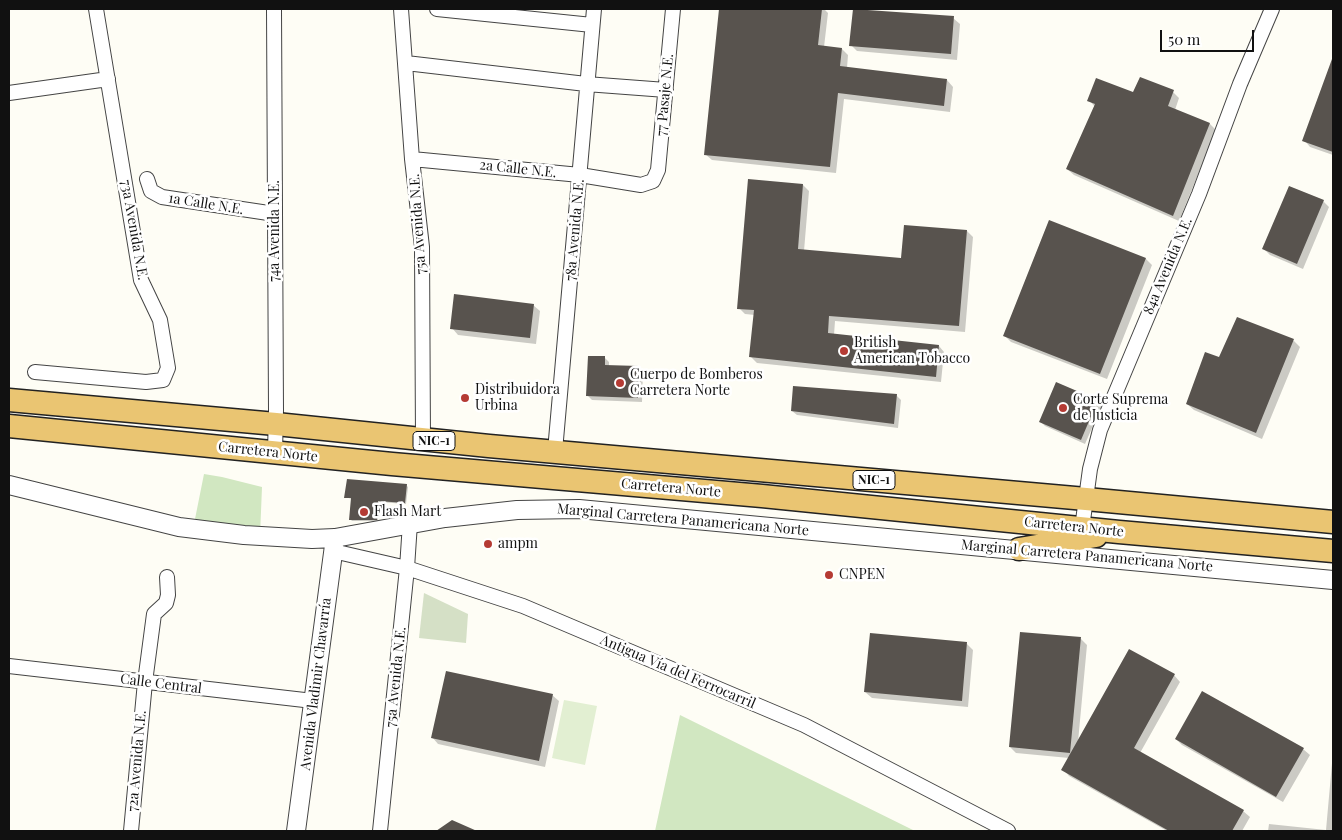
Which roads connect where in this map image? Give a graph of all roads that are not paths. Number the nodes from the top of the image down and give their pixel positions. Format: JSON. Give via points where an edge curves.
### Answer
{"nodes":[{"id":1,"x":96,"y":9,"type":"edge"},
{"id":2,"x":274,"y":9,"type":"edge"},
{"id":3,"x":401,"y":9,"type":"edge"},
{"id":4,"x":437,"y":9,"type":"edge"},
{"id":5,"x":594,"y":9,"type":"edge"},
{"id":6,"x":674,"y":9,"type":"edge"},
{"id":7,"x":1272,"y":9,"type":"edge"},
{"id":8,"x":592,"y":25,"type":"junction"},
{"id":9,"x":406,"y":62,"type":"junction"},
{"id":10,"x":108,"y":79,"type":"junction"},
{"id":11,"x":586,"y":84,"type":"junction"},
{"id":12,"x":666,"y":90,"type":"junction"},
{"id":13,"x":9,"y":92,"type":"edge"},
{"id":14,"x":412,"y":159,"type":"junction"},
{"id":15,"x":580,"y":176,"type":"junction"},
{"id":16,"x":147,"y":179,"type":"dead end"},
{"id":17,"x":653,"y":181,"type":"joint"},
{"id":18,"x":275,"y":214,"type":"junction"},
{"id":19,"x":35,"y":372,"type":"dead end"},
{"id":20,"x":9,"y":400,"type":"edge"},
{"id":21,"x":276,"y":424,"type":"junction"},
{"id":22,"x":9,"y":426,"type":"edge"},
{"id":23,"x":423,"y":440,"type":"junction"},
{"id":24,"x":555,"y":451,"type":"junction"},
{"id":25,"x":275,"y":453,"type":"junction"},
{"id":26,"x":9,"y":485,"type":"edge"},
{"id":27,"x":1086,"y":499,"type":"junction"},
{"id":28,"x":1333,"y":522,"type":"edge"},
{"id":29,"x":410,"y":523,"type":"junction"},
{"id":30,"x":1082,"y":528,"type":"junction"},
{"id":31,"x":1119,"y":532,"type":"junction"},
{"id":32,"x":334,"y":544,"type":"junction"},
{"id":33,"x":1019,"y":549,"type":"junction"},
{"id":34,"x":1333,"y":551,"type":"edge"},
{"id":35,"x":407,"y":568,"type":"junction"},
{"id":36,"x":167,"y":577,"type":"dead end"},
{"id":37,"x":1333,"y":580,"type":"edge"},
{"id":38,"x":9,"y":666,"type":"edge"},
{"id":39,"x":145,"y":682,"type":"junction"},
{"id":40,"x":313,"y":701,"type":"junction"},
{"id":41,"x":131,"y":831,"type":"edge"},
{"id":42,"x":296,"y":831,"type":"edge"},
{"id":43,"x":380,"y":831,"type":"edge"},
{"id":44,"x":1008,"y":831,"type":"edge"}],
"edges":[{"from":1,"to":10,"type":"street","name":"73a Avenida N.E."},
{"from":2,"to":18,"type":"street","name":"74a Avenida N.E."},
{"from":3,"to":9,"type":"street","name":"75a Avenida N.E."},
{"from":4,"to":8,"type":"street"},
{"from":5,"to":8,"type":"street","name":"78a Avenida N.E."},
{"from":6,"to":12,"type":"street","name":"77 Pasaje N.E."},
{"from":7,"to":27,"type":"street","name":"84a Avenida N.E.","via":[[1100,430]]},
{"from":8,"to":11,"type":"street","name":"78a Avenida N.E."},
{"from":9,"to":11,"type":"street"},
{"from":9,"to":14,"type":"street","name":"75a Avenida N.E."},
{"from":10,"to":13,"type":"street"},
{"from":10,"to":19,"type":"street","name":"73a Avenida N.E.","via":[[141,280],[160,320],[168,368],[163,380],[146,382]]},
{"from":11,"to":12,"type":"street"},
{"from":11,"to":15,"type":"street","name":"78a Avenida N.E."},
{"from":12,"to":17,"type":"street","name":"77 Pasaje N.E.","via":[[658,170]]},
{"from":14,"to":15,"type":"street","name":"2a Calle N.E."},
{"from":14,"to":23,"type":"street","name":"75a Avenida N.E.","via":[[422,247]]},
{"from":15,"to":17,"type":"street","name":"2a Calle N.E.","via":[[641,185]]},
{"from":15,"to":24,"type":"street","name":"78a Avenida N.E."},
{"from":16,"to":18,"type":"street","name":"1a Calle N.E.","via":[[151,191],[162,197]]},
{"from":18,"to":21,"type":"street","name":"74a Avenida N.E."},
{"from":20,"to":21,"type":"highway","name":"Carretera Norte","number":"NIC-1"},
{"from":21,"to":23,"type":"highway","name":"Carretera Norte","number":"NIC-1"},
{"from":21,"to":25,"type":"street","name":"74a Avenida N.E."},
{"from":22,"to":25,"type":"highway","name":"Carretera Norte","number":"NIC-1"},
{"from":23,"to":24,"type":"highway","name":"Carretera Norte","number":"NIC-1"},
{"from":24,"to":27,"type":"highway","name":"Carretera Norte","number":"NIC-1"},
{"from":25,"to":30,"type":"highway","name":"Carretera Norte","number":"NIC-1"},
{"from":26,"to":32,"type":"street","name":"Marginal Carretera Panamericana Norte","via":[[184,528],[312,539]]},
{"from":27,"to":28,"type":"highway","name":"Carretera Norte","number":"NIC-1"},
{"from":27,"to":30,"type":"street","name":"84a Avenida N.E."},
{"from":29,"to":32,"type":"street","name":"Marginal Carretera Panamericana Norte"},
{"from":29,"to":33,"type":"street","name":"Marginal Carretera Panamericana Norte","via":[[516,510],[579,509]]},
{"from":29,"to":35,"type":"street","name":"75a Avenida N.E."},
{"from":30,"to":31,"type":"highway","name":"Carretera Norte","number":"NIC-1"},
{"from":31,"to":33,"type":"highway"},
{"from":31,"to":34,"type":"highway","name":"Carretera Norte","number":"NIC-1"},
{"from":32,"to":35,"type":"street","name":"Antigua Vía del Ferrocarril"},
{"from":32,"to":40,"type":"street","name":"Avenida Vladimir Chavarría"},
{"from":33,"to":37,"type":"street","name":"Marginal Carretera Panamericana Norte"},
{"from":35,"to":43,"type":"street","name":"75a Avenida N.E."},
{"from":35,"to":44,"type":"street","name":"Antigua Vía del Ferrocarril","via":[[523,606],[804,725]]},
{"from":36,"to":39,"type":"street","name":"72a Avenida N.E.","via":[[166,603],[154,614]]},
{"from":38,"to":39,"type":"street","name":"Calle Central"},
{"from":39,"to":40,"type":"street","name":"Calle Central"},
{"from":39,"to":41,"type":"street","name":"72a Avenida N.E."},
{"from":40,"to":42,"type":"street","name":"Avenida Vladimir Chavarría"}]}
